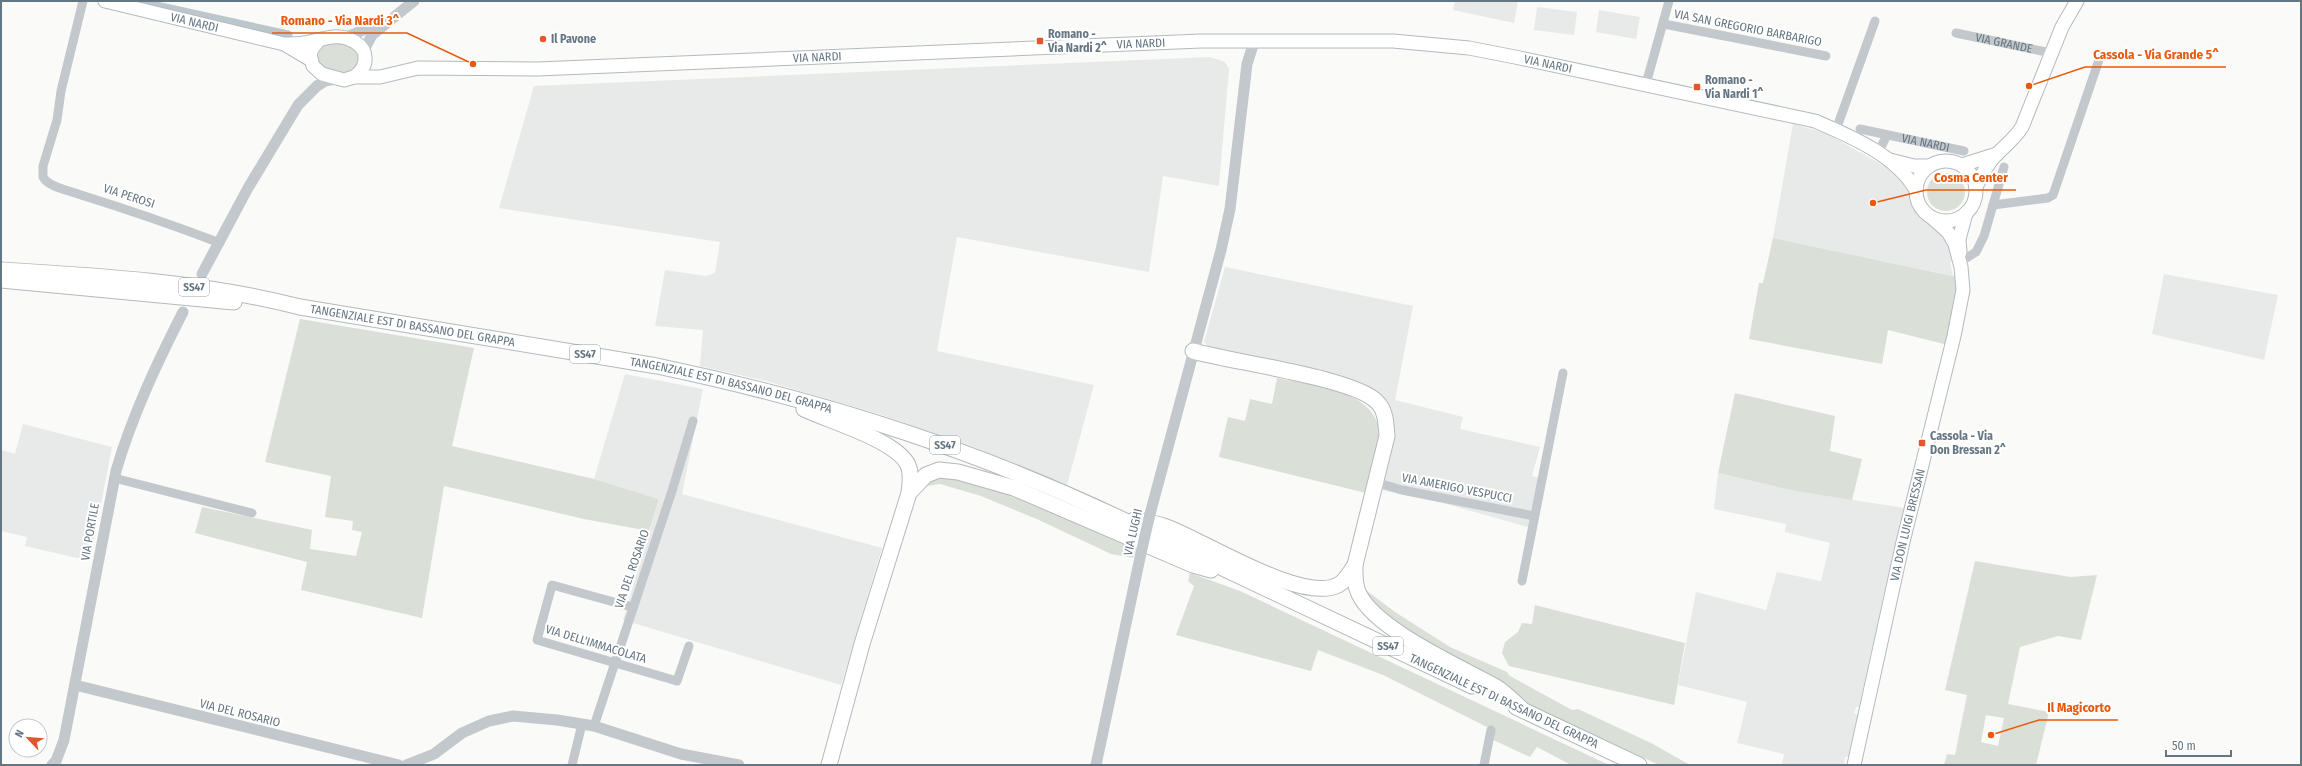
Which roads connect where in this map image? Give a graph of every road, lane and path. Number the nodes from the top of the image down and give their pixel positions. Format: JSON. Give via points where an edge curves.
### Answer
{"nodes":[{"id":1,"x":83,"y":1,"type":"edge"},
{"id":2,"x":105,"y":1,"type":"edge"},
{"id":3,"x":414,"y":1,"type":"edge"},
{"id":4,"x":1669,"y":1,"type":"edge"},
{"id":5,"x":2078,"y":1,"type":"edge"},
{"id":6,"x":392,"y":18,"type":"junction"},
{"id":7,"x":1876,"y":21,"type":"dead end"},
{"id":8,"x":1664,"y":24,"type":"junction"},
{"id":9,"x":1956,"y":33,"type":"dead end"},
{"id":10,"x":346,"y":37,"type":"junction"},
{"id":11,"x":319,"y":40,"type":"junction"},
{"id":12,"x":1248,"y":42,"type":"junction"},
{"id":13,"x":284,"y":44,"type":"junction"},
{"id":14,"x":365,"y":53,"type":"junction"},
{"id":15,"x":2051,"y":53,"type":"junction"},
{"id":16,"x":2101,"y":54,"type":"dead end"},
{"id":17,"x":1826,"y":56,"type":"dead end"},
{"id":18,"x":312,"y":63,"type":"junction"},
{"id":19,"x":393,"y":74,"type":"junction"},
{"id":20,"x":354,"y":77,"type":"junction"},
{"id":21,"x":336,"y":79,"type":"junction"},
{"id":22,"x":1646,"y":84,"type":"junction"},
{"id":23,"x":304,"y":98,"type":"junction"},
{"id":24,"x":1860,"y":129,"type":"dead end"},
{"id":25,"x":1836,"y":130,"type":"junction"},
{"id":26,"x":1887,"y":135,"type":"junction"},
{"id":27,"x":1964,"y":151,"type":"dead end"},
{"id":28,"x":1998,"y":153,"type":"junction"},
{"id":29,"x":1882,"y":156,"type":"junction"},
{"id":30,"x":1962,"y":165,"type":"junction"},
{"id":31,"x":1929,"y":166,"type":"junction"},
{"id":32,"x":2004,"y":167,"type":"dead end"},
{"id":33,"x":1976,"y":187,"type":"junction"},
{"id":34,"x":1916,"y":190,"type":"junction"},
{"id":35,"x":1993,"y":205,"type":"junction"},
{"id":36,"x":1966,"y":213,"type":"junction"},
{"id":37,"x":1931,"y":216,"type":"junction"},
{"id":38,"x":220,"y":243,"type":"junction"},
{"id":39,"x":1960,"y":262,"type":"junction"},
{"id":40,"x":1,"y":270,"type":"edge"},
{"id":41,"x":202,"y":274,"type":"dead end"},
{"id":42,"x":1,"y":280,"type":"edge"},
{"id":43,"x":300,"y":307,"type":"junction"},
{"id":44,"x":183,"y":312,"type":"dead end"},
{"id":45,"x":1193,"y":351,"type":"junction"},
{"id":46,"x":1563,"y":373,"type":"dead end"},
{"id":47,"x":771,"y":392,"type":"junction"},
{"id":48,"x":693,"y":420,"type":"dead end"},
{"id":49,"x":114,"y":478,"type":"junction"},
{"id":50,"x":1375,"y":482,"type":"junction"},
{"id":51,"x":909,"y":493,"type":"junction"},
{"id":52,"x":252,"y":513,"type":"dead end"},
{"id":53,"x":1112,"y":515,"type":"junction"},
{"id":54,"x":1534,"y":516,"type":"junction"},
{"id":55,"x":1355,"y":565,"type":"junction"},
{"id":56,"x":1522,"y":581,"type":"dead end"},
{"id":57,"x":1252,"y":582,"type":"junction"},
{"id":58,"x":632,"y":607,"type":"junction"},
{"id":59,"x":689,"y":646,"type":"dead end"},
{"id":60,"x":614,"y":662,"type":"junction"},
{"id":61,"x":75,"y":685,"type":"junction"},
{"id":62,"x":1524,"y":711,"type":"junction"},
{"id":63,"x":588,"y":725,"type":"junction"},
{"id":64,"x":1491,"y":730,"type":"dead end"},
{"id":65,"x":52,"y":765,"type":"edge"},
{"id":66,"x":399,"y":765,"type":"edge"},
{"id":67,"x":406,"y":765,"type":"edge"},
{"id":68,"x":572,"y":765,"type":"edge"},
{"id":69,"x":739,"y":765,"type":"edge"},
{"id":70,"x":829,"y":765,"type":"edge"},
{"id":71,"x":1096,"y":765,"type":"edge"},
{"id":72,"x":1484,"y":765,"type":"edge"},
{"id":73,"x":1639,"y":765,"type":"edge"},
{"id":74,"x":1854,"y":765,"type":"edge"}],
"edges":[{"from":1,"to":38,"type":"street","name":"VIA PEROSI","via":[[61,90],[57,120],[43,166],[43,177],[47,182],[67,190],[161,220]]},
{"from":2,"to":13,"type":"main road","name":"VIA NARDI"},
{"from":3,"to":6,"type":"street"},
{"from":4,"to":8,"type":"street","name":"VIA SAN GREGORIO BARBARIGO"},
{"from":5,"to":15,"type":"main road","via":[[2062,27]]},
{"from":6,"to":10,"type":"street"},
{"from":6,"to":14,"type":"street","via":[[372,35]]},
{"from":7,"to":25,"type":"street"},
{"from":8,"to":17,"type":"street","name":"VIA SAN GREGORIO BARBARIGO"},
{"from":8,"to":22,"type":"street","name":"VIA SAN GREGORIO BARBARIGO"},
{"from":9,"to":15,"type":"street","name":"VIA GRANDE"},
{"from":10,"to":11,"type":"main road","name":"VIA NARDI","via":[[330,36]]},
{"from":10,"to":14,"type":"main road","via":[[360,45]]},
{"from":11,"to":13,"type":"main road","name":"VIA NARDI"},
{"from":11,"to":18,"type":"main road","via":[[312,49]]},
{"from":12,"to":19,"type":"main road","name":"VIA NARDI","via":[[1055,46],[538,69],[418,68]]},
{"from":12,"to":22,"type":"main road","name":"VIA NARDI","via":[[1342,40],[1425,43],[1492,52]]},
{"from":12,"to":45,"type":"street","name":"VIA LUGHI","via":[[1230,209]]},
{"from":13,"to":18,"type":"main road","name":"VIA NARDI"},
{"from":14,"to":19,"type":"main road","via":[[371,66],[381,73]]},
{"from":14,"to":20,"type":"main road","via":[[362,71]]},
{"from":15,"to":28,"type":"main road","via":[[2022,127],[2012,142]]},
{"from":16,"to":35,"type":"street","via":[[2053,195],[2048,198]]},
{"from":18,"to":21,"type":"main road","name":"VIA NARDI","via":[[322,74]]},
{"from":18,"to":23,"type":"street","via":[[313,80]]},
{"from":19,"to":20,"type":"main road","name":"VIA NARDI"},
{"from":20,"to":21,"type":"main road","name":"VIA NARDI"},
{"from":21,"to":23,"type":"street","via":[[317,86]]},
{"from":22,"to":25,"type":"main road","name":"VIA NARDI","via":[[1811,120]]},
{"from":23,"to":38,"type":"street","via":[[248,188]]},
{"from":24,"to":26,"type":"street","name":"VIA NARDI"},
{"from":25,"to":29,"type":"main road","name":"VIA NARDI"},
{"from":26,"to":27,"type":"street","name":"VIA NARDI"},
{"from":26,"to":29,"type":"street","name":"VIA NARDI"},
{"from":28,"to":30,"type":"main road"},
{"from":28,"to":33,"type":"main road"},
{"from":29,"to":31,"type":"main road","name":"VIA NARDI","via":[[1914,166]]},
{"from":29,"to":34,"type":"main road","name":"VIA NARDI","via":[[1911,180]]},
{"from":30,"to":31,"type":"main road","via":[[1946,161]]},
{"from":30,"to":33,"type":"main road","via":[[1969,171]]},
{"from":31,"to":34,"type":"main road","via":[[1922,174]]},
{"from":32,"to":35,"type":"street"},
{"from":33,"to":36,"type":"main road","via":[[1974,202]]},
{"from":34,"to":37,"type":"main road","via":[[1922,209]]},
{"from":35,"to":39,"type":"street","via":[[1976,252]]},
{"from":36,"to":37,"type":"main road","via":[[1948,221]]},
{"from":36,"to":39,"type":"main road","name":"VIA DON LUIGI BRESSAN","via":[[1959,239]]},
{"from":37,"to":39,"type":"main road","name":"VIA DON LUIGI BRESSAN","via":[[1948,232],[1955,244]]},
{"from":38,"to":41,"type":"street"},
{"from":39,"to":74,"type":"main road","name":"VIA DON LUIGI BRESSAN","via":[[1963,290],[1960,310],[1903,542]]},
{"from":40,"to":43,"type":"highway","name":"TANGENZIALE EST DI BASSANO DEL GRAPPA","number":"SS47","via":[[201,288],[252,295]]},
{"from":42,"to":43,"type":"highway","name":"TANGENZIALE EST DI BASSANO DEL GRAPPA","number":"SS47"},
{"from":43,"to":47,"type":"highway","name":"TANGENZIALE EST DI BASSANO DEL GRAPPA","number":"SS47","via":[[657,366]]},
{"from":44,"to":49,"type":"street","name":"VIA PORTILE","via":[[162,353],[125,440]]},
{"from":45,"to":50,"type":"highway","via":[[1328,380],[1360,391],[1378,402],[1386,419],[1387,436]]},
{"from":45,"to":71,"type":"street","name":"VIA LUGHI","bridge":true,"via":[[1150,514]]},
{"from":46,"to":54,"type":"street"},
{"from":47,"to":51,"type":"highway","via":[[885,445],[908,464],[911,476]]},
{"from":47,"to":53,"type":"highway","name":"TANGENZIALE EST DI BASSANO DEL GRAPPA","number":"SS47","via":[[944,444],[1030,478]]},
{"from":48,"to":58,"type":"street","name":"VIA DEL ROSARIO","via":[[672,491]]},
{"from":49,"to":52,"type":"street"},
{"from":49,"to":61,"type":"street","name":"VIA PORTILE"},
{"from":50,"to":54,"type":"street","name":"VIA AMERIGO VESPUCCI","via":[[1402,490]]},
{"from":50,"to":55,"type":"highway"},
{"from":51,"to":57,"type":"highway","via":[[926,475],[939,470],[958,472],[1014,488],[1193,565]]},
{"from":51,"to":70,"type":"highway","via":[[862,644]]},
{"from":53,"to":55,"type":"highway","via":[[1164,526],[1241,562],[1304,587],[1337,586],[1347,578]]},
{"from":53,"to":57,"type":"highway","name":"TANGENZIALE EST DI BASSANO DEL GRAPPA","number":"SS47"},
{"from":54,"to":56,"type":"street"},
{"from":55,"to":62,"type":"highway","via":[[1354,583],[1359,596],[1381,619],[1428,650],[1498,688]]},
{"from":57,"to":62,"type":"highway","name":"TANGENZIALE EST DI BASSANO DEL GRAPPA","number":"SS47"},
{"from":58,"to":60,"type":"street","name":"VIA DEL ROSARIO"},
{"from":58,"to":60,"type":"street","name":"VIA DELL'IMMACOLATA","via":[[552,585],[537,640]]},
{"from":59,"to":60,"type":"street","name":"VIA DELL'IMMACOLATA","via":[[677,681]]},
{"from":60,"to":63,"type":"street","name":"VIA DEL ROSARIO"},
{"from":61,"to":65,"type":"street","name":"VIA PORTILE","via":[[64,740]]},
{"from":61,"to":66,"type":"street","name":"VIA DEL ROSARIO"},
{"from":62,"to":73,"type":"highway","name":"TANGENZIALE EST DI BASSANO DEL GRAPPA","number":"SS47"},
{"from":63,"to":67,"type":"street","via":[[513,716],[489,721],[462,733],[434,754]]},
{"from":63,"to":68,"type":"street","name":"VIA DEL ROSARIO"},
{"from":63,"to":69,"type":"street","via":[[681,754]]},
{"from":64,"to":72,"type":"street"}]}
